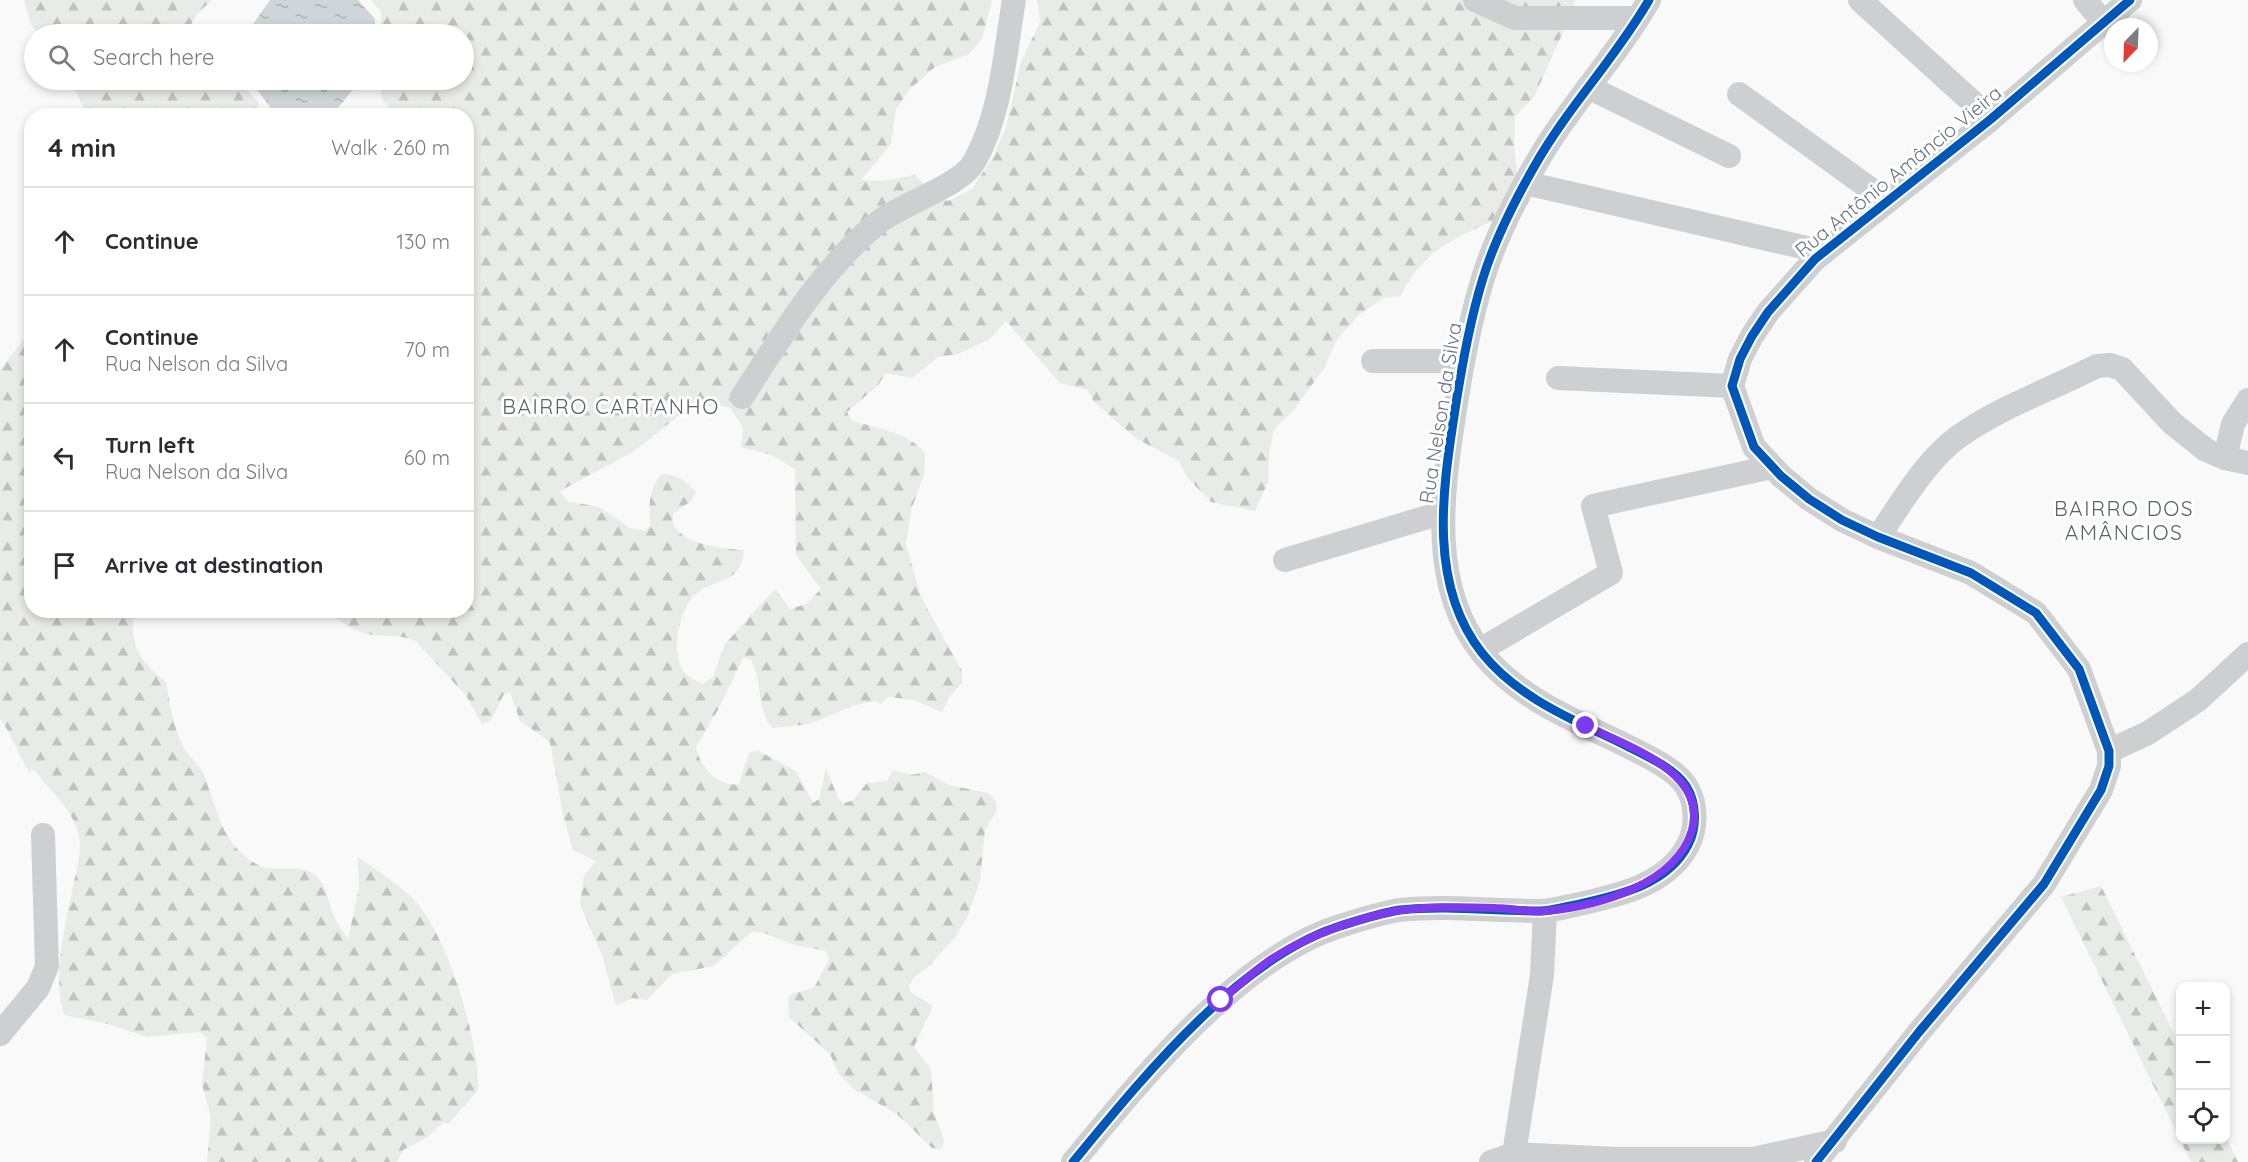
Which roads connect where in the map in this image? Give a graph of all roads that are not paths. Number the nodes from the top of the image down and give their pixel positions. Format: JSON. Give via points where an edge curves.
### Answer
{"nodes":[{"id":1,"x":1014,"y":0,"type":"edge"},
{"id":2,"x":1476,"y":0,"type":"edge"},
{"id":3,"x":1860,"y":0,"type":"edge"},
{"id":4,"x":2085,"y":0,"type":"edge"},
{"id":5,"x":2130,"y":0,"type":"edge"},
{"id":6,"x":1643,"y":9,"type":"edge"},
{"id":7,"x":2103,"y":22,"type":"junction"},
{"id":8,"x":1588,"y":87,"type":"junction"},
{"id":9,"x":1739,"y":94,"type":"dead end"},
{"id":10,"x":1991,"y":119,"type":"junction"},
{"id":11,"x":1729,"y":156,"type":"dead end"},
{"id":12,"x":1525,"y":183,"type":"junction"},
{"id":13,"x":1887,"y":201,"type":"junction"},
{"id":14,"x":1824,"y":252,"type":"junction"},
{"id":15,"x":1462,"y":361,"type":"junction"},
{"id":16,"x":1373,"y":362,"type":"dead end"},
{"id":17,"x":1557,"y":378,"type":"dead end"},
{"id":18,"x":1732,"y":386,"type":"junction"},
{"id":19,"x":742,"y":397,"type":"dead end"},
{"id":20,"x":2248,"y":400,"type":"edge"},
{"id":21,"x":2237,"y":461,"type":"edge"},
{"id":22,"x":1772,"y":467,"type":"junction"},
{"id":23,"x":1441,"y":513,"type":"junction"},
{"id":24,"x":1878,"y":537,"type":"junction"},
{"id":25,"x":1286,"y":560,"type":"dead end"},
{"id":26,"x":1480,"y":650,"type":"junction"},
{"id":27,"x":2248,"y":654,"type":"edge"},
{"id":28,"x":2109,"y":751,"type":"junction"},
{"id":29,"x":43,"y":835,"type":"dead end"},
{"id":30,"x":1545,"y":911,"type":"junction"},
{"id":31,"x":0,"y":1034,"type":"edge"},
{"id":32,"x":1835,"y":1141,"type":"junction"},
{"id":33,"x":1514,"y":1154,"type":"junction"},
{"id":34,"x":1073,"y":1162,"type":"edge"},
{"id":35,"x":1491,"y":1162,"type":"edge"},
{"id":36,"x":1816,"y":1162,"type":"edge"}],
"edges":[{"from":1,"to":19,"type":"street","via":[[995,105],[973,165],[958,179],[876,224],[838,261]]},
{"from":2,"to":6,"type":"street","via":[[1515,18]]},
{"from":3,"to":10,"type":"street"},
{"from":4,"to":7,"type":"street"},
{"from":5,"to":7,"type":"street","name":"Rua Antônio Amâncio Vieira"},
{"from":6,"to":8,"type":"street","name":"Rua Nelson da Silva"},
{"from":7,"to":10,"type":"street","name":"Rua Antônio Amâncio Vieira"},
{"from":8,"to":11,"type":"street"},
{"from":8,"to":12,"type":"street","name":"Rua Nelson da Silva"},
{"from":9,"to":13,"type":"street"},
{"from":10,"to":13,"type":"street","name":"Rua Antônio Amâncio Vieira"},
{"from":12,"to":14,"type":"street"},
{"from":12,"to":15,"type":"street","name":"Rua Nelson da Silva","via":[[1483,277]]},
{"from":13,"to":14,"type":"street","name":"Rua Antônio Amâncio Vieira"},
{"from":14,"to":18,"type":"street","name":"Rua Antônio Amâncio Vieira","via":[[1768,312],[1740,359]]},
{"from":15,"to":16,"type":"street"},
{"from":15,"to":23,"type":"street","name":"Rua Nelson da Silva"},
{"from":17,"to":18,"type":"street"},
{"from":18,"to":22,"type":"street","via":[[1754,447]]},
{"from":20,"to":21,"type":"street","via":[[2233,424]]},
{"from":21,"to":24,"type":"street","via":[[2206,450],[2172,423],[2122,369],[2097,366],[1957,438],[1927,468]]},
{"from":22,"to":24,"type":"street","via":[[1809,499]]},
{"from":22,"to":26,"type":"street","via":[[1593,506],[1611,573]]},
{"from":23,"to":25,"type":"street"},
{"from":23,"to":26,"type":"street","name":"Rua Nelson da Silva","via":[[1451,590],[1462,623]]},
{"from":24,"to":28,"type":"street","via":[[1971,573],[2037,613],[2079,669]]},
{"from":26,"to":30,"type":"street","name":"Rua Nelson da Silva","via":[[1502,676],[1534,698],[1655,760],[1686,786],[1696,817],[1688,846],[1663,874],[1620,895]]},
{"from":27,"to":28,"type":"street","via":[[2198,700],[2148,733]]},
{"from":28,"to":32,"type":"street","via":[[2109,766],[2101,790],[2044,884],[1919,1032]]},
{"from":29,"to":31,"type":"street","via":[[47,966],[38,988]]},
{"from":30,"to":33,"type":"street","via":[[1542,975]]},
{"from":30,"to":34,"type":"street","name":"Rua Nelson da Silva","via":[[1398,910],[1335,927],[1271,960],[1221,1000],[1151,1071]]},
{"from":32,"to":33,"type":"street","via":[[1753,1159]]},
{"from":32,"to":36,"type":"street"},
{"from":33,"to":35,"type":"street"}]}
